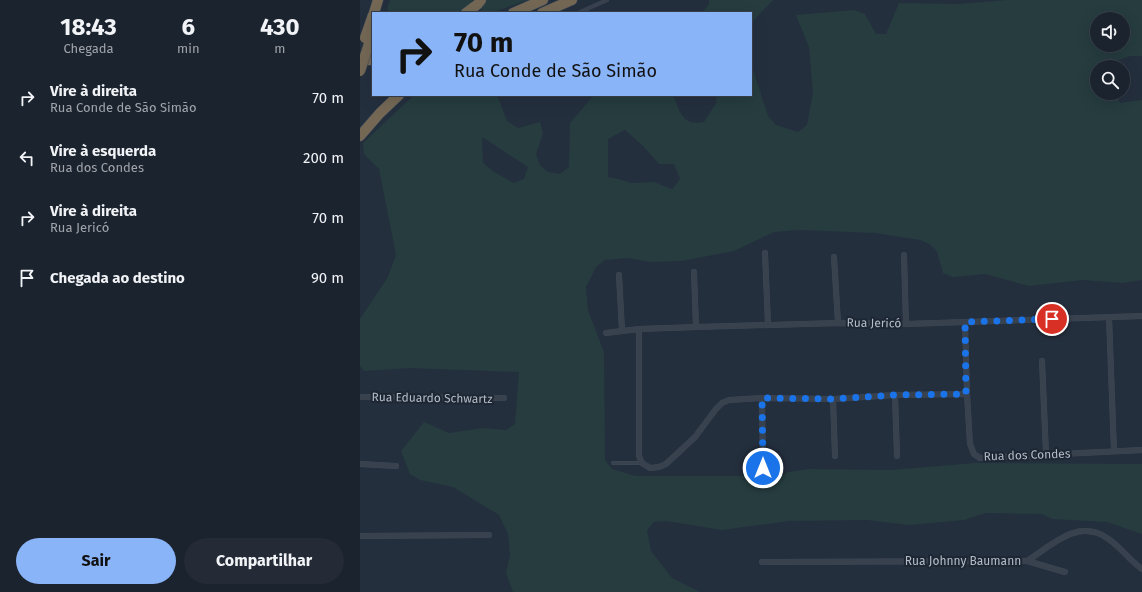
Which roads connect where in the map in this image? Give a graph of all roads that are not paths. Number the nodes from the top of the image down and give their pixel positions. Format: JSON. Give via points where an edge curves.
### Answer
{"nodes":[{"id":1,"x":481,"y":0,"type":"edge"},
{"id":2,"x":543,"y":0,"type":"edge"},
{"id":3,"x":572,"y":0,"type":"edge"},
{"id":4,"x":607,"y":0,"type":"edge"},
{"id":5,"x":382,"y":1,"type":"edge"},
{"id":6,"x":374,"y":12,"type":"edge"},
{"id":7,"x":379,"y":12,"type":"edge"},
{"id":8,"x":467,"y":12,"type":"edge"},
{"id":9,"x":515,"y":12,"type":"edge"},
{"id":10,"x":544,"y":12,"type":"edge"},
{"id":11,"x":580,"y":12,"type":"edge"},
{"id":12,"x":372,"y":17,"type":"edge"},
{"id":13,"x":372,"y":35,"type":"edge"},
{"id":14,"x":360,"y":37,"type":"edge"},
{"id":15,"x":372,"y":38,"type":"edge"},
{"id":16,"x":360,"y":53,"type":"edge"},
{"id":17,"x":360,"y":60,"type":"edge"},
{"id":18,"x":372,"y":60,"type":"edge"},
{"id":19,"x":360,"y":71,"type":"edge"},
{"id":20,"x":398,"y":96,"type":"edge"},
{"id":21,"x":360,"y":136,"type":"edge"},
{"id":22,"x":765,"y":253,"type":"dead end"},
{"id":23,"x":834,"y":256,"type":"dead end"},
{"id":24,"x":904,"y":256,"type":"dead end"},
{"id":25,"x":694,"y":272,"type":"dead end"},
{"id":26,"x":619,"y":275,"type":"dead end"},
{"id":27,"x":1142,"y":316,"type":"edge"},
{"id":28,"x":1109,"y":317,"type":"junction"},
{"id":29,"x":965,"y":322,"type":"junction"},
{"id":30,"x":838,"y":323,"type":"junction"},
{"id":31,"x":906,"y":324,"type":"junction"},
{"id":32,"x":768,"y":325,"type":"junction"},
{"id":33,"x":696,"y":327,"type":"junction"},
{"id":34,"x":639,"y":329,"type":"junction"},
{"id":35,"x":622,"y":330,"type":"junction"},
{"id":36,"x":606,"y":333,"type":"dead end"},
{"id":37,"x":1042,"y":361,"type":"dead end"},
{"id":38,"x":966,"y":394,"type":"junction"},
{"id":39,"x":895,"y":395,"type":"junction"},
{"id":40,"x":360,"y":397,"type":"edge"},
{"id":41,"x":504,"y":398,"type":"dead end"},
{"id":42,"x":762,"y":398,"type":"junction"},
{"id":43,"x":833,"y":399,"type":"junction"},
{"id":44,"x":1142,"y":450,"type":"edge"},
{"id":45,"x":1114,"y":451,"type":"junction"},
{"id":46,"x":1046,"y":454,"type":"junction"},
{"id":47,"x":835,"y":456,"type":"dead end"},
{"id":48,"x":897,"y":456,"type":"dead end"},
{"id":49,"x":613,"y":463,"type":"dead end"},
{"id":50,"x":642,"y":463,"type":"junction"},
{"id":51,"x":360,"y":464,"type":"edge"},
{"id":52,"x":396,"y":466,"type":"dead end"},
{"id":53,"x":763,"y":468,"type":"dead end"},
{"id":54,"x":489,"y":535,"type":"dead end"},
{"id":55,"x":360,"y":536,"type":"edge"},
{"id":56,"x":1027,"y":561,"type":"junction"},
{"id":57,"x":762,"y":562,"type":"dead end"},
{"id":58,"x":1142,"y":569,"type":"edge"},
{"id":59,"x":1065,"y":572,"type":"dead end"}],
"edges":[{"from":1,"to":8,"type":"highway"},
{"from":2,"to":9,"type":"highway"},
{"from":3,"to":10,"type":"highway"},
{"from":4,"to":11,"type":"lane"},
{"from":5,"to":6,"type":"highway"},
{"from":5,"to":7,"type":"highway"},
{"from":12,"to":16,"type":"highway","bridge":true},
{"from":13,"to":19,"type":"highway","bridge":true},
{"from":14,"to":15,"type":"highway"},
{"from":17,"to":18,"type":"highway"},
{"from":20,"to":21,"type":"highway"},
{"from":22,"to":32,"type":"street"},
{"from":23,"to":30,"type":"street"},
{"from":24,"to":31,"type":"street"},
{"from":25,"to":33,"type":"street"},
{"from":26,"to":35,"type":"street"},
{"from":27,"to":28,"type":"street","name":"Rua Jericó"},
{"from":28,"to":29,"type":"street","name":"Rua Jericó"},
{"from":28,"to":45,"type":"street"},
{"from":29,"to":31,"type":"street","name":"Rua Jericó"},
{"from":29,"to":38,"type":"street","name":"Rua dos Condes"},
{"from":30,"to":31,"type":"street","name":"Rua Jericó"},
{"from":30,"to":32,"type":"street","name":"Rua Jericó"},
{"from":32,"to":33,"type":"street","name":"Rua Jericó"},
{"from":33,"to":34,"type":"street","name":"Rua Jericó"},
{"from":34,"to":35,"type":"street","name":"Rua Jericó"},
{"from":34,"to":50,"type":"street","via":[[639,456]]},
{"from":35,"to":36,"type":"street","name":"Rua Jericó"},
{"from":37,"to":46,"type":"street"},
{"from":38,"to":39,"type":"street"},
{"from":38,"to":46,"type":"street","name":"Rua dos Condes","via":[[970,444],[974,454],[980,458]]},
{"from":39,"to":43,"type":"street"},
{"from":39,"to":48,"type":"street"},
{"from":40,"to":41,"type":"street","name":"Rua Eduardo Schwartz"},
{"from":42,"to":43,"type":"street"},
{"from":42,"to":50,"type":"street","via":[[729,400],[722,403],[695,437],[666,464],[650,468]]},
{"from":42,"to":53,"type":"street"},
{"from":43,"to":47,"type":"street"},
{"from":44,"to":45,"type":"street","name":"Rua dos Condes"},
{"from":45,"to":46,"type":"street","name":"Rua dos Condes"},
{"from":49,"to":50,"type":"lane"},
{"from":51,"to":52,"type":"street"},
{"from":54,"to":55,"type":"street"},
{"from":56,"to":57,"type":"street","name":"Rua Johnny Baumann"},
{"from":56,"to":58,"type":"street","name":"Rua Johnny Baumann","via":[[1062,537],[1073,532],[1090,531],[1107,537]]},
{"from":56,"to":59,"type":"street"}]}
